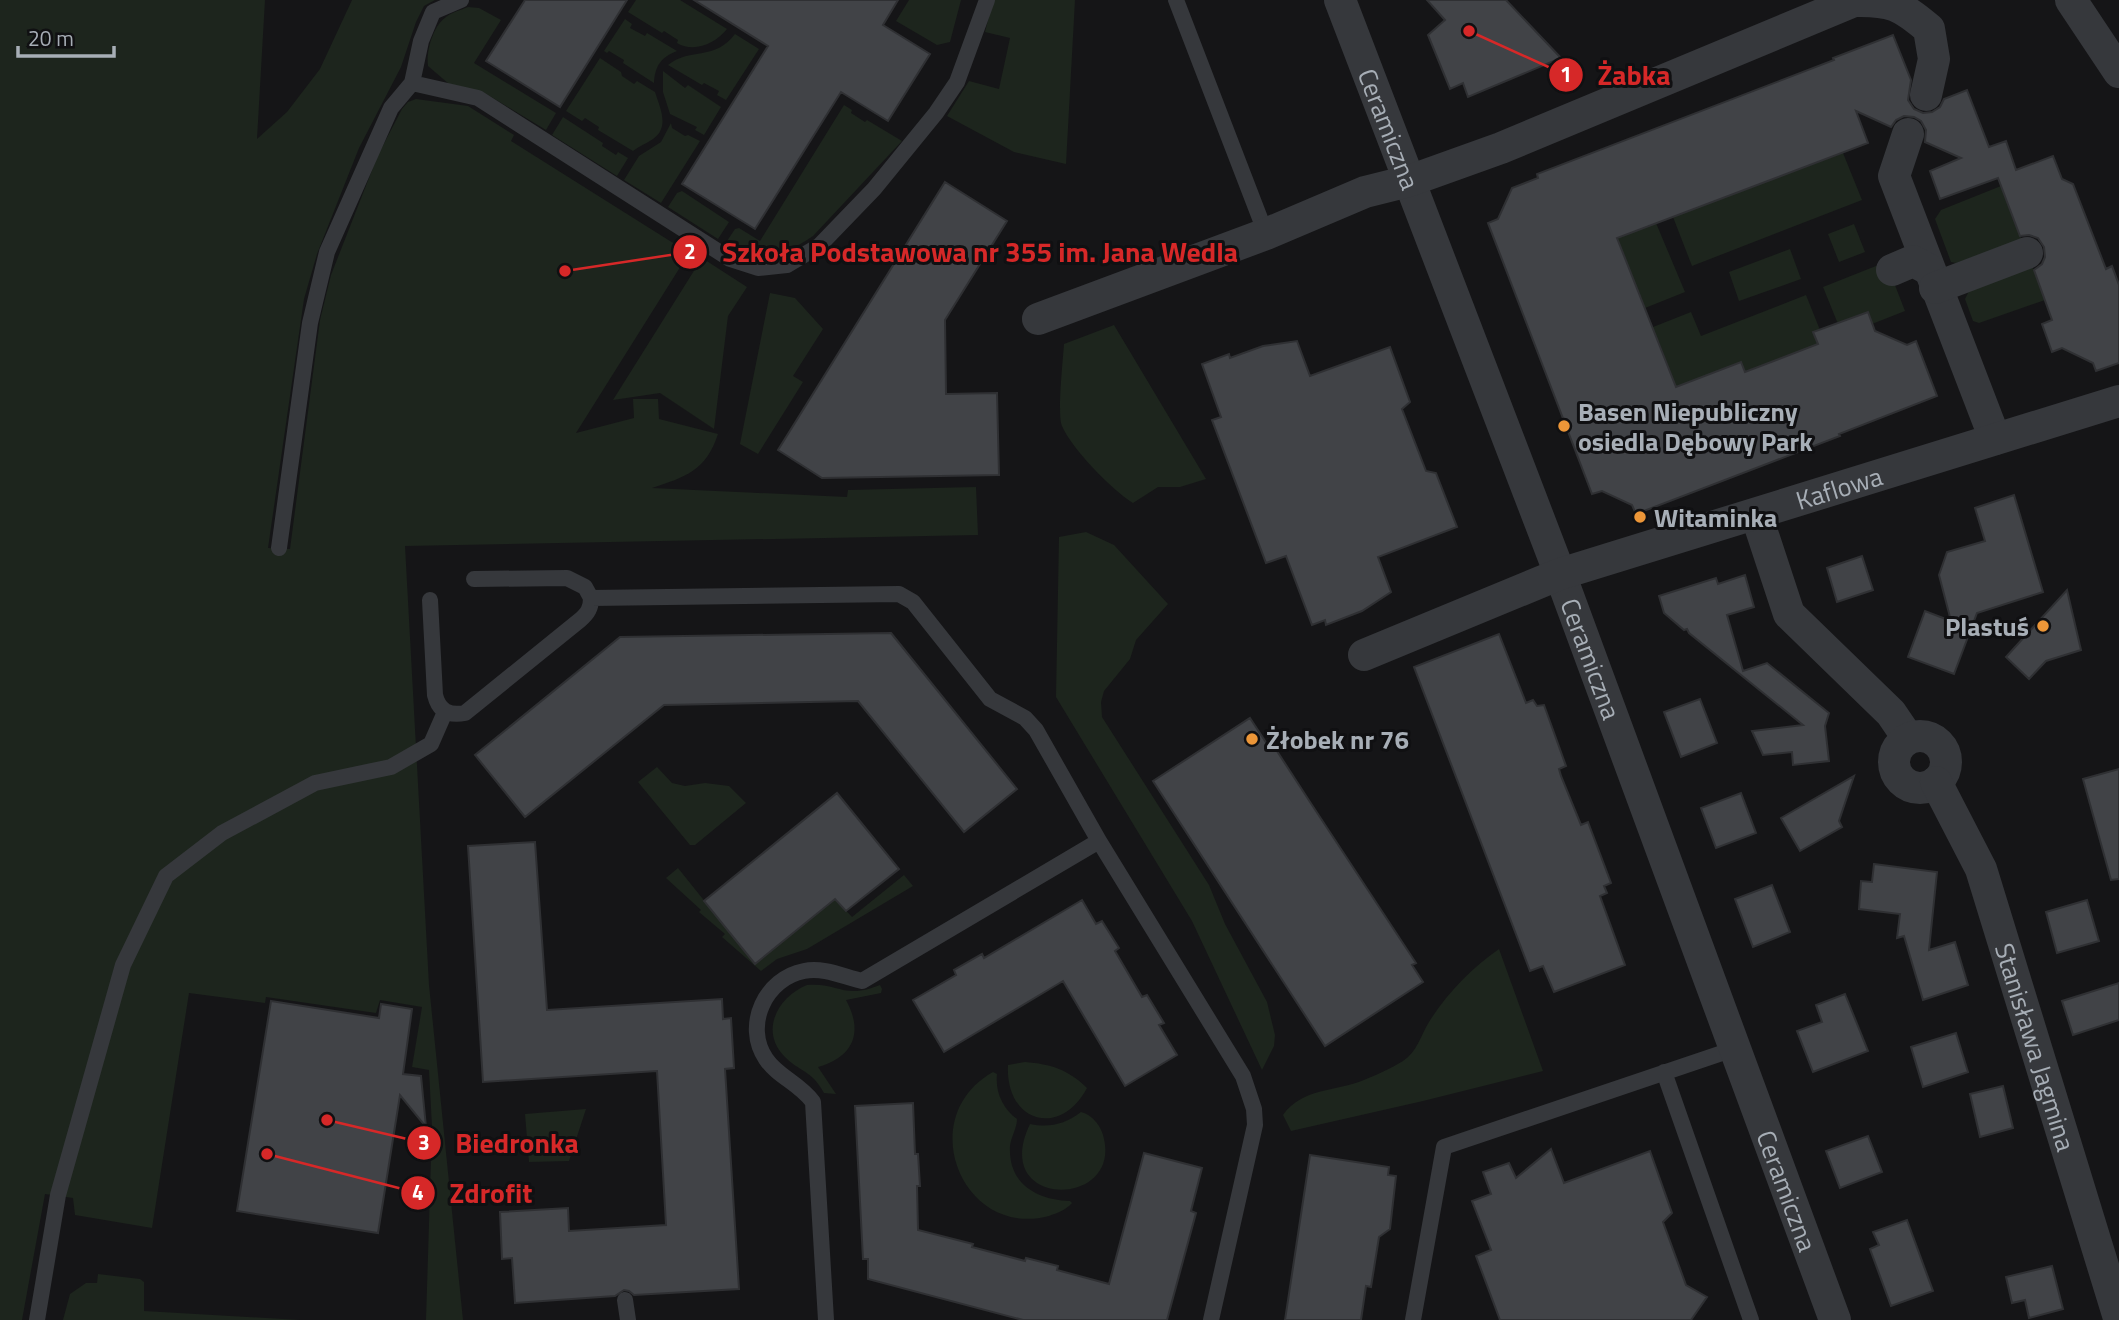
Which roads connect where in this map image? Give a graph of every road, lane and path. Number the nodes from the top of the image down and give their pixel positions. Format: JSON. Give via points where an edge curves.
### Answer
{"nodes":[{"id":1,"x":461,"y":0,"type":"edge"},
{"id":2,"x":987,"y":0,"type":"edge"},
{"id":3,"x":1176,"y":0,"type":"edge"},
{"id":4,"x":1339,"y":0,"type":"edge"},
{"id":5,"x":2071,"y":0,"type":"edge"},
{"id":6,"x":2119,"y":72,"type":"edge"},
{"id":7,"x":412,"y":83,"type":"junction"},
{"id":8,"x":1926,"y":95,"type":"dead end"},
{"id":9,"x":1908,"y":134,"type":"dead end"},
{"id":10,"x":1409,"y":181,"type":"junction"},
{"id":11,"x":1266,"y":234,"type":"junction"},
{"id":12,"x":2027,"y":253,"type":"dead end"},
{"id":13,"x":1892,"y":270,"type":"dead end"},
{"id":14,"x":1931,"y":279,"type":"junction"},
{"id":15,"x":1038,"y":319,"type":"dead end"},
{"id":16,"x":2119,"y":401,"type":"edge"},
{"id":17,"x":1995,"y":439,"type":"junction"},
{"id":18,"x":1756,"y":514,"type":"junction"},
{"id":19,"x":279,"y":548,"type":"dead end"},
{"id":20,"x":1560,"y":574,"type":"junction"},
{"id":21,"x":474,"y":579,"type":"dead end"},
{"id":22,"x":591,"y":598,"type":"junction"},
{"id":23,"x":429,"y":600,"type":"dead end"},
{"id":24,"x":1364,"y":655,"type":"dead end"},
{"id":25,"x":445,"y":712,"type":"junction"},
{"id":26,"x":1099,"y":841,"type":"junction"},
{"id":27,"x":1734,"y":1049,"type":"junction"},
{"id":28,"x":1664,"y":1072,"type":"junction"},
{"id":29,"x":625,"y":1300,"type":"dead end"},
{"id":30,"x":2119,"y":1318,"type":"edge"},
{"id":31,"x":37,"y":1320,"type":"edge"},
{"id":32,"x":628,"y":1320,"type":"edge"},
{"id":33,"x":826,"y":1320,"type":"edge"},
{"id":34,"x":1212,"y":1320,"type":"edge"},
{"id":35,"x":1413,"y":1320,"type":"edge"},
{"id":36,"x":1751,"y":1320,"type":"edge"},
{"id":37,"x":1835,"y":1320,"type":"edge"}],
"edges":[{"from":1,"to":7,"type":"lane","via":[[433,12]]},
{"from":2,"to":7,"type":"lane","via":[[957,82],[936,113],[874,189],[819,246],[787,265],[758,268],[730,259],[478,98]]},
{"from":3,"to":11,"type":"lane"},
{"from":4,"to":10,"type":"street","name":"Ceramiczna"},
{"from":5,"to":6,"type":"street"},
{"from":7,"to":19,"type":"lane","via":[[391,108],[327,252],[310,323]]},
{"from":8,"to":10,"type":"street","via":[[1934,60],[1929,29],[1895,4],[1854,1],[1501,148]]},
{"from":9,"to":14,"type":"street","via":[[1894,176]]},
{"from":10,"to":11,"type":"street","via":[[1365,192]]},
{"from":10,"to":20,"type":"street","name":"Ceramiczna"},
{"from":11,"to":15,"type":"street"},
{"from":12,"to":14,"type":"street"},
{"from":13,"to":14,"type":"street","via":[[1913,261]]},
{"from":14,"to":17,"type":"street"},
{"from":16,"to":17,"type":"street","name":"Kaflowa"},
{"from":17,"to":18,"type":"street","name":"Kaflowa"},
{"from":18,"to":20,"type":"street","name":"Kaflowa"},
{"from":18,"to":30,"type":"street","name":"Stanisława Jagmina","via":[[1789,614],[1891,713],[1908,738],[1895,752],[1895,772],[1908,786],[1927,787],[1936,782],[1981,869]]},
{"from":20,"to":24,"type":"street","name":"Kaflowa"},
{"from":20,"to":27,"type":"street","name":"Ceramiczna"},
{"from":21,"to":22,"type":"lane","via":[[567,578],[584,587]]},
{"from":22,"to":25,"type":"lane","via":[[587,614],[465,713]]},
{"from":22,"to":26,"type":"lane","via":[[899,594],[913,602],[990,699],[1013,710],[1036,730]]},
{"from":23,"to":25,"type":"lane","via":[[435,695]]},
{"from":25,"to":31,"type":"lane","via":[[431,744],[421,750],[391,767],[315,783],[222,833],[166,876],[123,965],[58,1195]]},
{"from":26,"to":33,"type":"lane","via":[[862,981],[806,971],[788,976],[762,1003],[758,1041],[765,1058],[813,1102]]},
{"from":26,"to":34,"type":"lane","via":[[1243,1076],[1254,1109],[1255,1125]]},
{"from":27,"to":28,"type":"lane"},
{"from":27,"to":37,"type":"street","name":"Ceramiczna"},
{"from":28,"to":35,"type":"lane","via":[[1444,1147]]},
{"from":28,"to":36,"type":"lane"},
{"from":29,"to":32,"type":"lane"}]}
